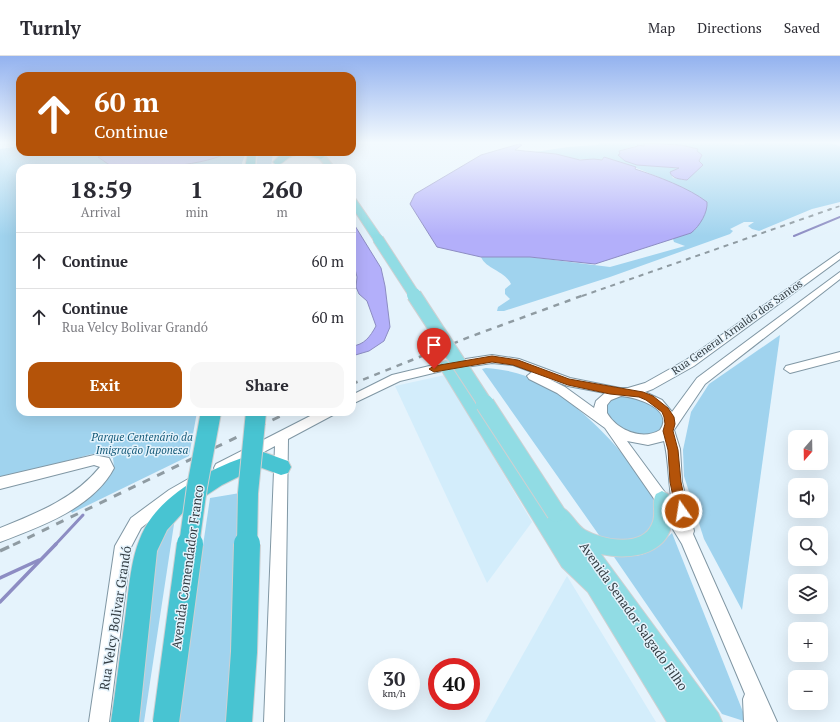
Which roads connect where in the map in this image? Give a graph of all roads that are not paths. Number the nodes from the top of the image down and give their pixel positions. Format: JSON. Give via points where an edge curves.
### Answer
{"nodes":[{"id":1,"x":356,"y":206,"type":"edge"},
{"id":2,"x":840,"y":255,"type":"edge"},
{"id":3,"x":838,"y":278,"type":"edge"},
{"id":4,"x":784,"y":293,"type":"junction"},
{"id":5,"x":805,"y":301,"type":"junction"},
{"id":6,"x":840,"y":356,"type":"edge"},
{"id":7,"x":469,"y":363,"type":"junction"},
{"id":8,"x":446,"y":366,"type":"junction"},
{"id":9,"x":790,"y":369,"type":"dead end"},
{"id":10,"x":625,"y":392,"type":"junction"},
{"id":11,"x":356,"y":398,"type":"edge"},
{"id":12,"x":210,"y":416,"type":"edge"},
{"id":13,"x":256,"y":416,"type":"edge"},
{"id":14,"x":321,"y":416,"type":"edge"},
{"id":15,"x":608,"y":425,"type":"junction"},
{"id":16,"x":669,"y":428,"type":"junction"},
{"id":17,"x":282,"y":435,"type":"junction"},
{"id":18,"x":265,"y":445,"type":"junction"},
{"id":19,"x":281,"y":460,"type":"junction"},
{"id":20,"x":0,"y":483,"type":"edge"},
{"id":21,"x":662,"y":499,"type":"junction"},
{"id":22,"x":556,"y":513,"type":"junction"},
{"id":23,"x":0,"y":535,"type":"edge"},
{"id":24,"x":577,"y":536,"type":"junction"},
{"id":25,"x":688,"y":540,"type":"junction"},
{"id":26,"x":594,"y":584,"type":"junction"},
{"id":27,"x":753,"y":692,"type":"junction"},
{"id":28,"x":99,"y":722,"type":"edge"},
{"id":29,"x":125,"y":722,"type":"edge"},
{"id":30,"x":166,"y":722,"type":"edge"},
{"id":31,"x":239,"y":722,"type":"edge"},
{"id":32,"x":274,"y":722,"type":"edge"},
{"id":33,"x":681,"y":722,"type":"edge"},
{"id":34,"x":709,"y":722,"type":"edge"},
{"id":35,"x":754,"y":722,"type":"edge"},
{"id":36,"x":767,"y":722,"type":"edge"}],
"edges":[{"from":1,"to":22,"type":"main road","name":"Avenida Senador Salgado Filho","bridge":true},
{"from":2,"to":4,"type":"street","name":"Rua General Arnaldo dos Santos"},
{"from":3,"to":5,"type":"street","name":"Rua General Arnaldo dos Santos"},
{"from":4,"to":5,"type":"street","via":[[792,299]]},
{"from":4,"to":10,"type":"street","name":"Rua General Arnaldo dos Santos","via":[[690,363],[649,386]]},
{"from":5,"to":16,"type":"street","name":"Rua General Arnaldo dos Santos","via":[[701,381]]},
{"from":6,"to":9,"type":"street"},
{"from":7,"to":8,"type":"street"},
{"from":7,"to":10,"type":"street","via":[[492,359],[515,362],[568,382]]},
{"from":7,"to":15,"type":"street","via":[[504,367],[543,380]]},
{"from":8,"to":11,"type":"street","via":[[396,378]]},
{"from":8,"to":26,"type":"main road","via":[[569,560]]},
{"from":10,"to":15,"type":"street","via":[[612,394],[601,404],[600,410]]},
{"from":10,"to":16,"type":"street","via":[[640,394],[658,404],[665,410]]},
{"from":12,"to":30,"type":"highway","name":"Avenida Comendador Franco","bridge":true,"via":[[197,487]]},
{"from":13,"to":31,"type":"highway","bridge":true,"via":[[248,492],[244,652]]},
{"from":14,"to":17,"type":"street","name":"Rua Velcy Bolivar Grandó"},
{"from":15,"to":16,"type":"street","via":[[631,439],[643,441],[662,436]]},
{"from":15,"to":21,"type":"street"},
{"from":16,"to":25,"type":"street","via":[[675,482]]},
{"from":17,"to":18,"type":"street","name":"Rua Velcy Bolivar Grandó"},
{"from":17,"to":19,"type":"street"},
{"from":18,"to":19,"type":"street","via":[[276,449]]},
{"from":18,"to":28,"type":"street","name":"Rua Velcy Bolivar Grandó","via":[[174,494],[136,523],[123,546]]},
{"from":19,"to":29,"type":"highway","via":[[245,464],[180,502],[159,524],[146,551]]},
{"from":19,"to":32,"type":"street"},
{"from":20,"to":23,"type":"street","via":[[94,460],[104,462],[107,468],[80,497]]},
{"from":21,"to":24,"type":"main road","via":[[661,528],[655,538],[641,547],[618,549]]},
{"from":21,"to":25,"type":"street"},
{"from":22,"to":24,"type":"main road","name":"Avenida Senador Salgado Filho"},
{"from":22,"to":26,"type":"main road","name":"Avenida Senador Salgado Filho"},
{"from":24,"to":34,"type":"main road","name":"Avenida Senador Salgado Filho"},
{"from":25,"to":27,"type":"street"},
{"from":26,"to":33,"type":"main road","name":"Avenida Senador Salgado Filho"},
{"from":27,"to":35,"type":"street"},
{"from":27,"to":36,"type":"street"}]}
